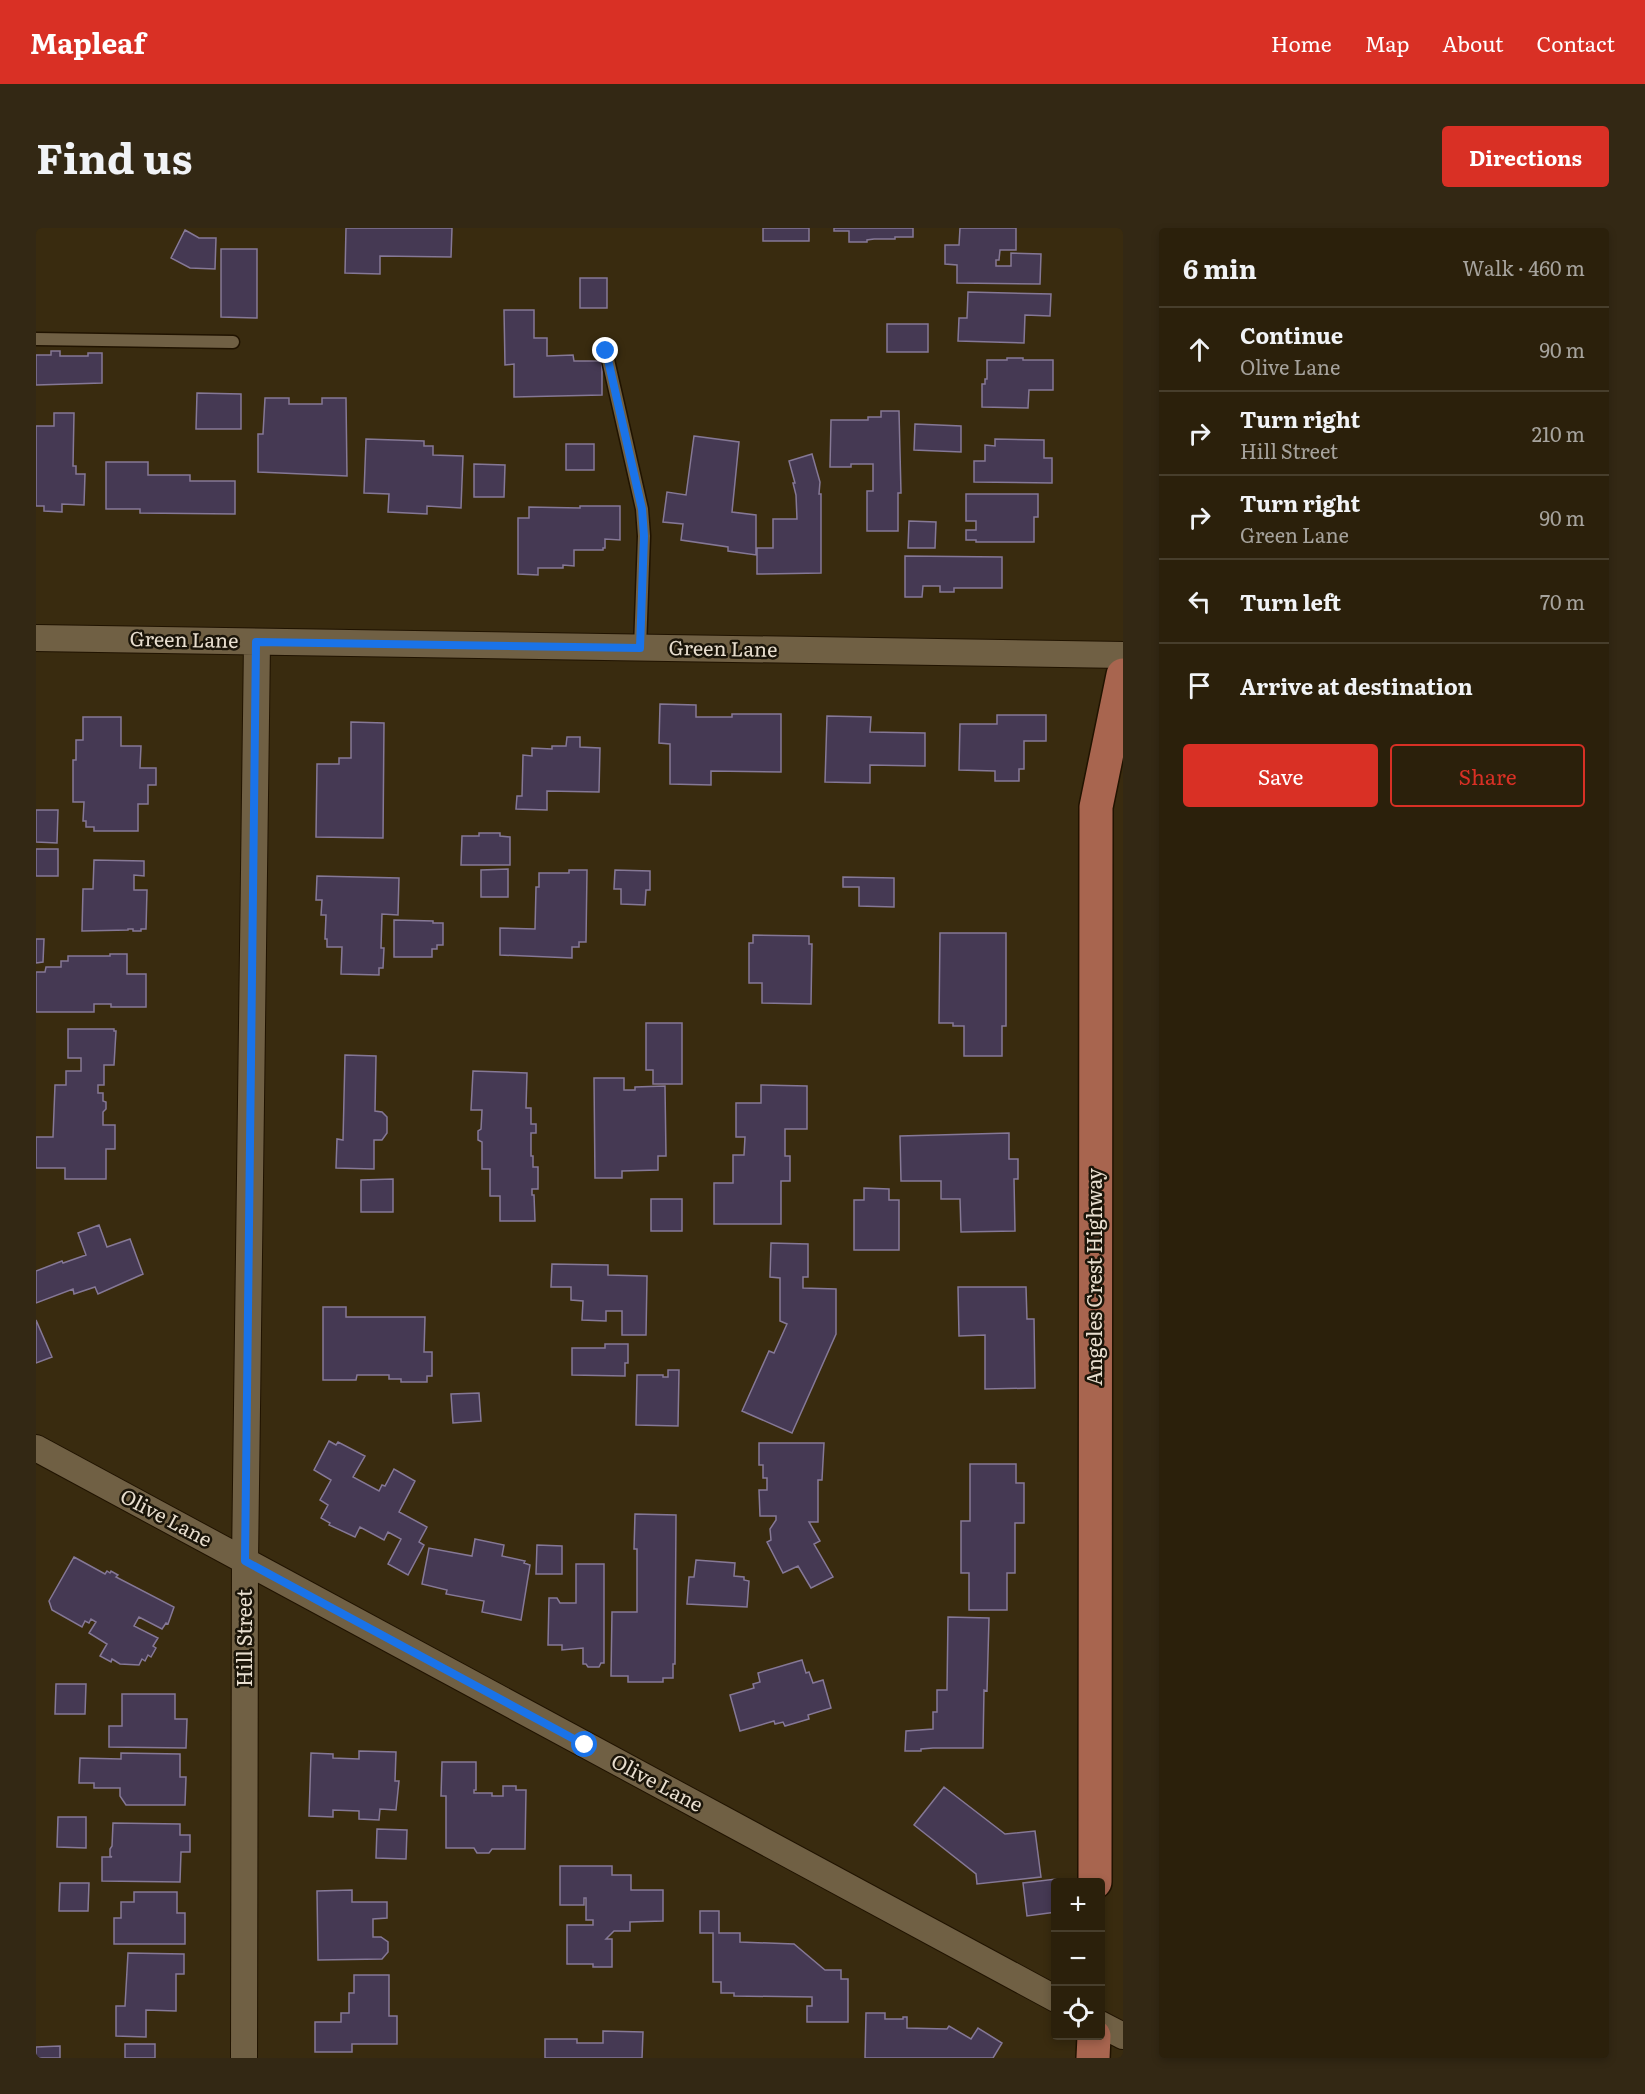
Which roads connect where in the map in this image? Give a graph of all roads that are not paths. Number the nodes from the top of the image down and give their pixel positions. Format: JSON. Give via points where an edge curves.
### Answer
{"nodes":[{"id":1,"x":36,"y":339,"type":"edge"},
{"id":2,"x":232,"y":342,"type":"dead end"},
{"id":3,"x":606,"y":351,"type":"dead end"},
{"id":4,"x":36,"y":638,"type":"edge"},
{"id":5,"x":256,"y":642,"type":"junction"},
{"id":6,"x":640,"y":648,"type":"junction"},
{"id":7,"x":1123,"y":655,"type":"edge"},
{"id":8,"x":1123,"y":675,"type":"edge"},
{"id":9,"x":36,"y":1448,"type":"edge"},
{"id":10,"x":245,"y":1561,"type":"junction"},
{"id":11,"x":1095,"y":1878,"type":"edge"},
{"id":12,"x":1051,"y":1996,"type":"edge"},
{"id":13,"x":1105,"y":2026,"type":"edge"},
{"id":14,"x":1123,"y":2036,"type":"edge"},
{"id":15,"x":1094,"y":2040,"type":"edge"},
{"id":16,"x":244,"y":2058,"type":"edge"},
{"id":17,"x":1094,"y":2058,"type":"edge"}],
"edges":[{"from":1,"to":2,"type":"lane"},
{"from":3,"to":6,"type":"lane","via":[[642,509]]},
{"from":4,"to":5,"type":"street","name":"Green Lane"},
{"from":5,"to":6,"type":"street","name":"Green Lane"},
{"from":5,"to":10,"type":"street","name":"Hill Street"},
{"from":6,"to":7,"type":"street","name":"Green Lane"},
{"from":8,"to":11,"type":"main road","name":"Angeles Crest Highway","via":[[1096,807]]},
{"from":9,"to":10,"type":"street","name":"Olive Lane"},
{"from":10,"to":12,"type":"street","name":"Olive Lane"},
{"from":10,"to":16,"type":"street","name":"Hill Street"},
{"from":13,"to":14,"type":"street"},
{"from":15,"to":17,"type":"main road"}]}
